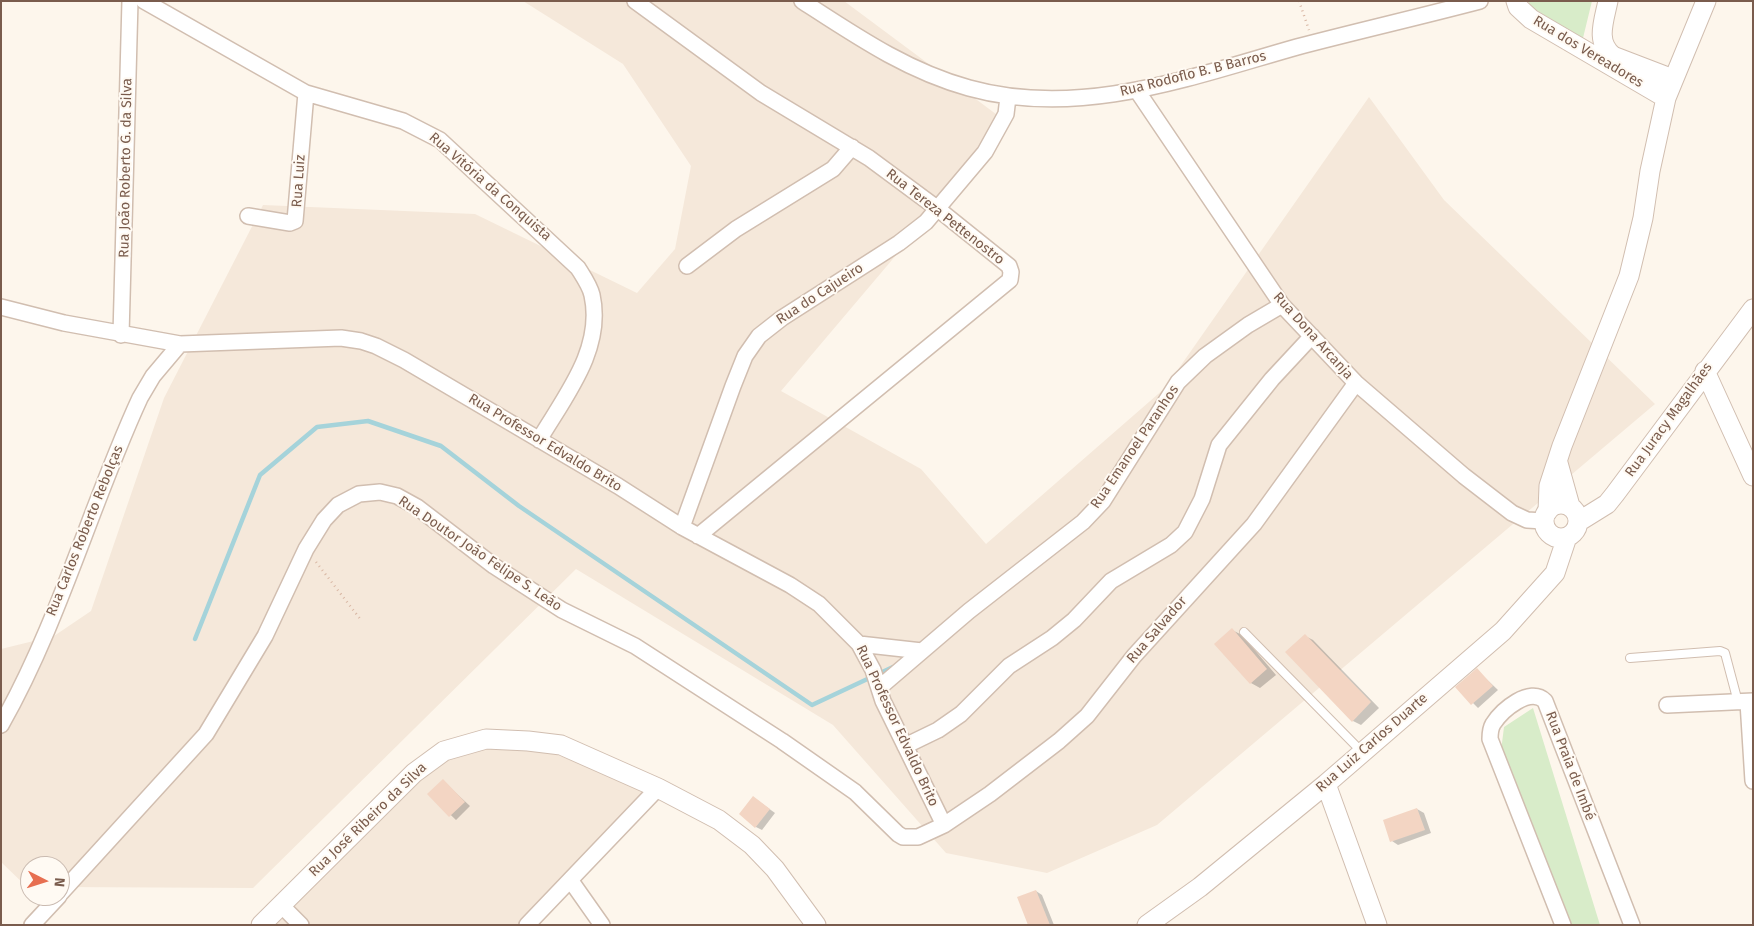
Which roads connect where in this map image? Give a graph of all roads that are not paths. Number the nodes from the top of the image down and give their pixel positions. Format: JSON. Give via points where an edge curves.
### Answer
{"nodes":[{"id":1,"x":130,"y":1,"type":"edge"},
{"id":2,"x":144,"y":1,"type":"edge"},
{"id":3,"x":635,"y":1,"type":"edge"},
{"id":4,"x":802,"y":1,"type":"edge"},
{"id":5,"x":1480,"y":1,"type":"edge"},
{"id":6,"x":1516,"y":1,"type":"edge"},
{"id":7,"x":1608,"y":1,"type":"edge"},
{"id":8,"x":1706,"y":1,"type":"edge"},
{"id":9,"x":1673,"y":79,"type":"junction"},
{"id":10,"x":1138,"y":92,"type":"junction"},
{"id":11,"x":306,"y":93,"type":"junction"},
{"id":12,"x":1008,"y":97,"type":"junction"},
{"id":13,"x":1666,"y":98,"type":"junction"},
{"id":14,"x":852,"y":147,"type":"junction"},
{"id":15,"x":938,"y":209,"type":"junction"},
{"id":16,"x":248,"y":216,"type":"dead end"},
{"id":17,"x":687,"y":266,"type":"dead end"},
{"id":18,"x":1282,"y":305,"type":"junction"},
{"id":19,"x":1,"y":307,"type":"edge"},
{"id":20,"x":1749,"y":317,"type":"edge"},
{"id":21,"x":122,"y":335,"type":"junction"},
{"id":22,"x":1312,"y":336,"type":"junction"},
{"id":23,"x":180,"y":344,"type":"junction"},
{"id":24,"x":1704,"y":372,"type":"junction"},
{"id":25,"x":1356,"y":383,"type":"junction"},
{"id":26,"x":539,"y":440,"type":"junction"},
{"id":27,"x":1558,"y":463,"type":"junction"},
{"id":28,"x":1753,"y":476,"type":"edge"},
{"id":29,"x":1546,"y":516,"type":"junction"},
{"id":30,"x":1572,"y":522,"type":"junction"},
{"id":31,"x":682,"y":527,"type":"junction"},
{"id":32,"x":698,"y":536,"type":"junction"},
{"id":33,"x":1244,"y":632,"type":"dead end"},
{"id":34,"x":859,"y":644,"type":"junction"},
{"id":35,"x":922,"y":651,"type":"junction"},
{"id":36,"x":1630,"y":658,"type":"dead end"},
{"id":37,"x":879,"y":688,"type":"junction"},
{"id":38,"x":1746,"y":702,"type":"edge"},
{"id":39,"x":1667,"y":705,"type":"dead end"},
{"id":40,"x":1,"y":725,"type":"edge"},
{"id":41,"x":906,"y":746,"type":"junction"},
{"id":42,"x":1362,"y":752,"type":"junction"},
{"id":43,"x":1753,"y":781,"type":"edge"},
{"id":44,"x":1326,"y":784,"type":"junction"},
{"id":45,"x":658,"y":788,"type":"junction"},
{"id":46,"x":944,"y":825,"type":"junction"},
{"id":47,"x":918,"y":837,"type":"joint"},
{"id":48,"x":571,"y":880,"type":"junction"},
{"id":49,"x":70,"y":883,"type":"edge"},
{"id":50,"x":281,"y":905,"type":"junction"},
{"id":51,"x":49,"y":906,"type":"edge"},
{"id":52,"x":32,"y":925,"type":"edge"},
{"id":53,"x":261,"y":925,"type":"edge"},
{"id":54,"x":301,"y":925,"type":"edge"},
{"id":55,"x":527,"y":925,"type":"edge"},
{"id":56,"x":602,"y":925,"type":"edge"},
{"id":57,"x":816,"y":925,"type":"edge"},
{"id":58,"x":1148,"y":925,"type":"edge"},
{"id":59,"x":1378,"y":925,"type":"edge"},
{"id":60,"x":1563,"y":925,"type":"edge"},
{"id":61,"x":1632,"y":925,"type":"edge"}],
"edges":[{"from":1,"to":21,"type":"street","name":"Rua João Roberto G. da Silva"},
{"from":2,"to":11,"type":"street","name":"Rua Vitória da Conquista"},
{"from":3,"to":14,"type":"street","name":"Rua Tereza Pettenostro","via":[[761,93]]},
{"from":4,"to":12,"type":"street","name":"Rua Rodoflo B. B Barros","via":[[898,61],[952,83]]},
{"from":5,"to":10,"type":"street","name":"Rua Rodoflo B. B Barros"},
{"from":6,"to":13,"type":"street","name":"Rua dos Vereadores","via":[[1531,19]]},
{"from":7,"to":9,"type":"street","name":"Rua dos Vereadores","via":[[1601,36],[1604,50]]},
{"from":8,"to":9,"type":"street"},
{"from":9,"to":13,"type":"street"},
{"from":10,"to":12,"type":"street","name":"Rua Rodoflo B. B Barros","via":[[1060,99]]},
{"from":10,"to":18,"type":"street","name":"Rua Dona Arcanja"},
{"from":11,"to":16,"type":"street","name":"Rua Luiz","via":[[295,221],[290,223]]},
{"from":11,"to":26,"type":"street","name":"Rua Vitória da Conquista","via":[[423,129],[440,140],[578,268],[592,294],[594,320],[591,345]]},
{"from":12,"to":15,"type":"street","name":"Rua do Cajueiro","via":[[1006,114],[989,146]]},
{"from":13,"to":27,"type":"street","via":[[1629,276]]},
{"from":14,"to":15,"type":"street","name":"Rua Tereza Pettenostro"},
{"from":14,"to":17,"type":"street","via":[[833,169],[736,229]]},
{"from":15,"to":31,"type":"street","name":"Rua do Cajueiro","via":[[900,243],[759,336],[745,356]]},
{"from":15,"to":32,"type":"street","name":"Rua Tereza Pettenostro","via":[[1009,266],[1010,280]]},
{"from":18,"to":22,"type":"street","name":"Rua Dona Arcanja"},
{"from":18,"to":35,"type":"street","name":"Rua Emanoel Paranhos","via":[[1205,356],[1178,382],[1114,484],[1083,522]]},
{"from":19,"to":21,"type":"street","name":"Rua Professor Edvaldo Brito"},
{"from":20,"to":24,"type":"street","name":"Rua Juracy Magalhães"},
{"from":21,"to":23,"type":"street","name":"Rua Professor Edvaldo Brito"},
{"from":22,"to":25,"type":"street","name":"Rua Dona Arcanja"},
{"from":22,"to":41,"type":"street","via":[[1272,379],[1219,445],[1202,499],[1185,532],[1171,545],[1111,581],[1074,620],[1009,666],[961,714]]},
{"from":23,"to":26,"type":"street","name":"Rua Professor Edvaldo Brito","via":[[341,338],[361,341],[404,360]]},
{"from":23,"to":40,"type":"street","name":"Rua Carlos Roberto Rebolças","via":[[153,376],[140,398],[60,595]]},
{"from":24,"to":28,"type":"street"},
{"from":24,"to":30,"type":"street","name":"Rua Juracy Magalhães","via":[[1607,504]]},
{"from":25,"to":29,"type":"street","name":"Rua Dona Arcanja","via":[[1512,513],[1527,520]]},
{"from":25,"to":46,"type":"street","name":"Rua Salvador","via":[[1254,524],[1134,656],[1087,716],[998,788]]},
{"from":26,"to":31,"type":"street","name":"Rua Professor Edvaldo Brito"},
{"from":27,"to":29,"type":"street","via":[[1549,486]]},
{"from":27,"to":30,"type":"street"},
{"from":29,"to":30,"type":"street","name":"Rua Juracy Magalhães","via":[[1558,504]]},
{"from":29,"to":30,"type":"street","via":[[1551,535]]},
{"from":30,"to":42,"type":"street","name":"Rua Luiz Carlos Duarte","via":[[1556,573],[1503,631]]},
{"from":31,"to":32,"type":"street","name":"Rua Professor Edvaldo Brito"},
{"from":32,"to":34,"type":"street","name":"Rua Professor Edvaldo Brito","via":[[819,604]]},
{"from":33,"to":42,"type":"lane"},
{"from":34,"to":35,"type":"street"},
{"from":34,"to":37,"type":"street","name":"Rua Professor Edvaldo Brito"},
{"from":35,"to":37,"type":"street","name":"Rua Emanoel Paranhos"},
{"from":36,"to":38,"type":"lane","via":[[1720,651],[1725,653]]},
{"from":37,"to":41,"type":"street","name":"Rua Professor Edvaldo Brito"},
{"from":38,"to":39,"type":"street"},
{"from":38,"to":43,"type":"street"},
{"from":41,"to":46,"type":"street","name":"Rua Professor Edvaldo Brito"},
{"from":42,"to":44,"type":"street","name":"Rua Luiz Carlos Duarte"},
{"from":44,"to":58,"type":"street","name":"Rua Luiz Carlos Duarte","via":[[1200,887]]},
{"from":44,"to":59,"type":"street"},
{"from":45,"to":48,"type":"street"},
{"from":45,"to":50,"type":"street","name":"Rua José Ribeiro da Silva","via":[[561,746],[486,739],[466,743],[444,751],[414,773]]},
{"from":45,"to":57,"type":"street","via":[[719,820],[752,845]]},
{"from":46,"to":47,"type":"street","name":"Rua Salvador"},
{"from":47,"to":49,"type":"street","name":"Rua Doutor João Felipe S. Leão","via":[[898,834],[856,792],[818,766],[635,646],[562,610],[494,566],[417,507],[397,496],[380,492],[358,494],[338,505],[324,520],[306,549],[265,636],[206,734]]},
{"from":48,"to":55,"type":"street"},
{"from":48,"to":56,"type":"street"},
{"from":50,"to":53,"type":"street","name":"Rua José Ribeiro da Silva"},
{"from":50,"to":54,"type":"street"},
{"from":51,"to":52,"type":"street","name":"Rua Doutor João Felipe S. Leão"},
{"from":60,"to":61,"type":"street","name":"Rua Praia de Imbé","via":[[1490,739],[1492,724],[1510,707],[1530,695],[1545,701]]}]}
